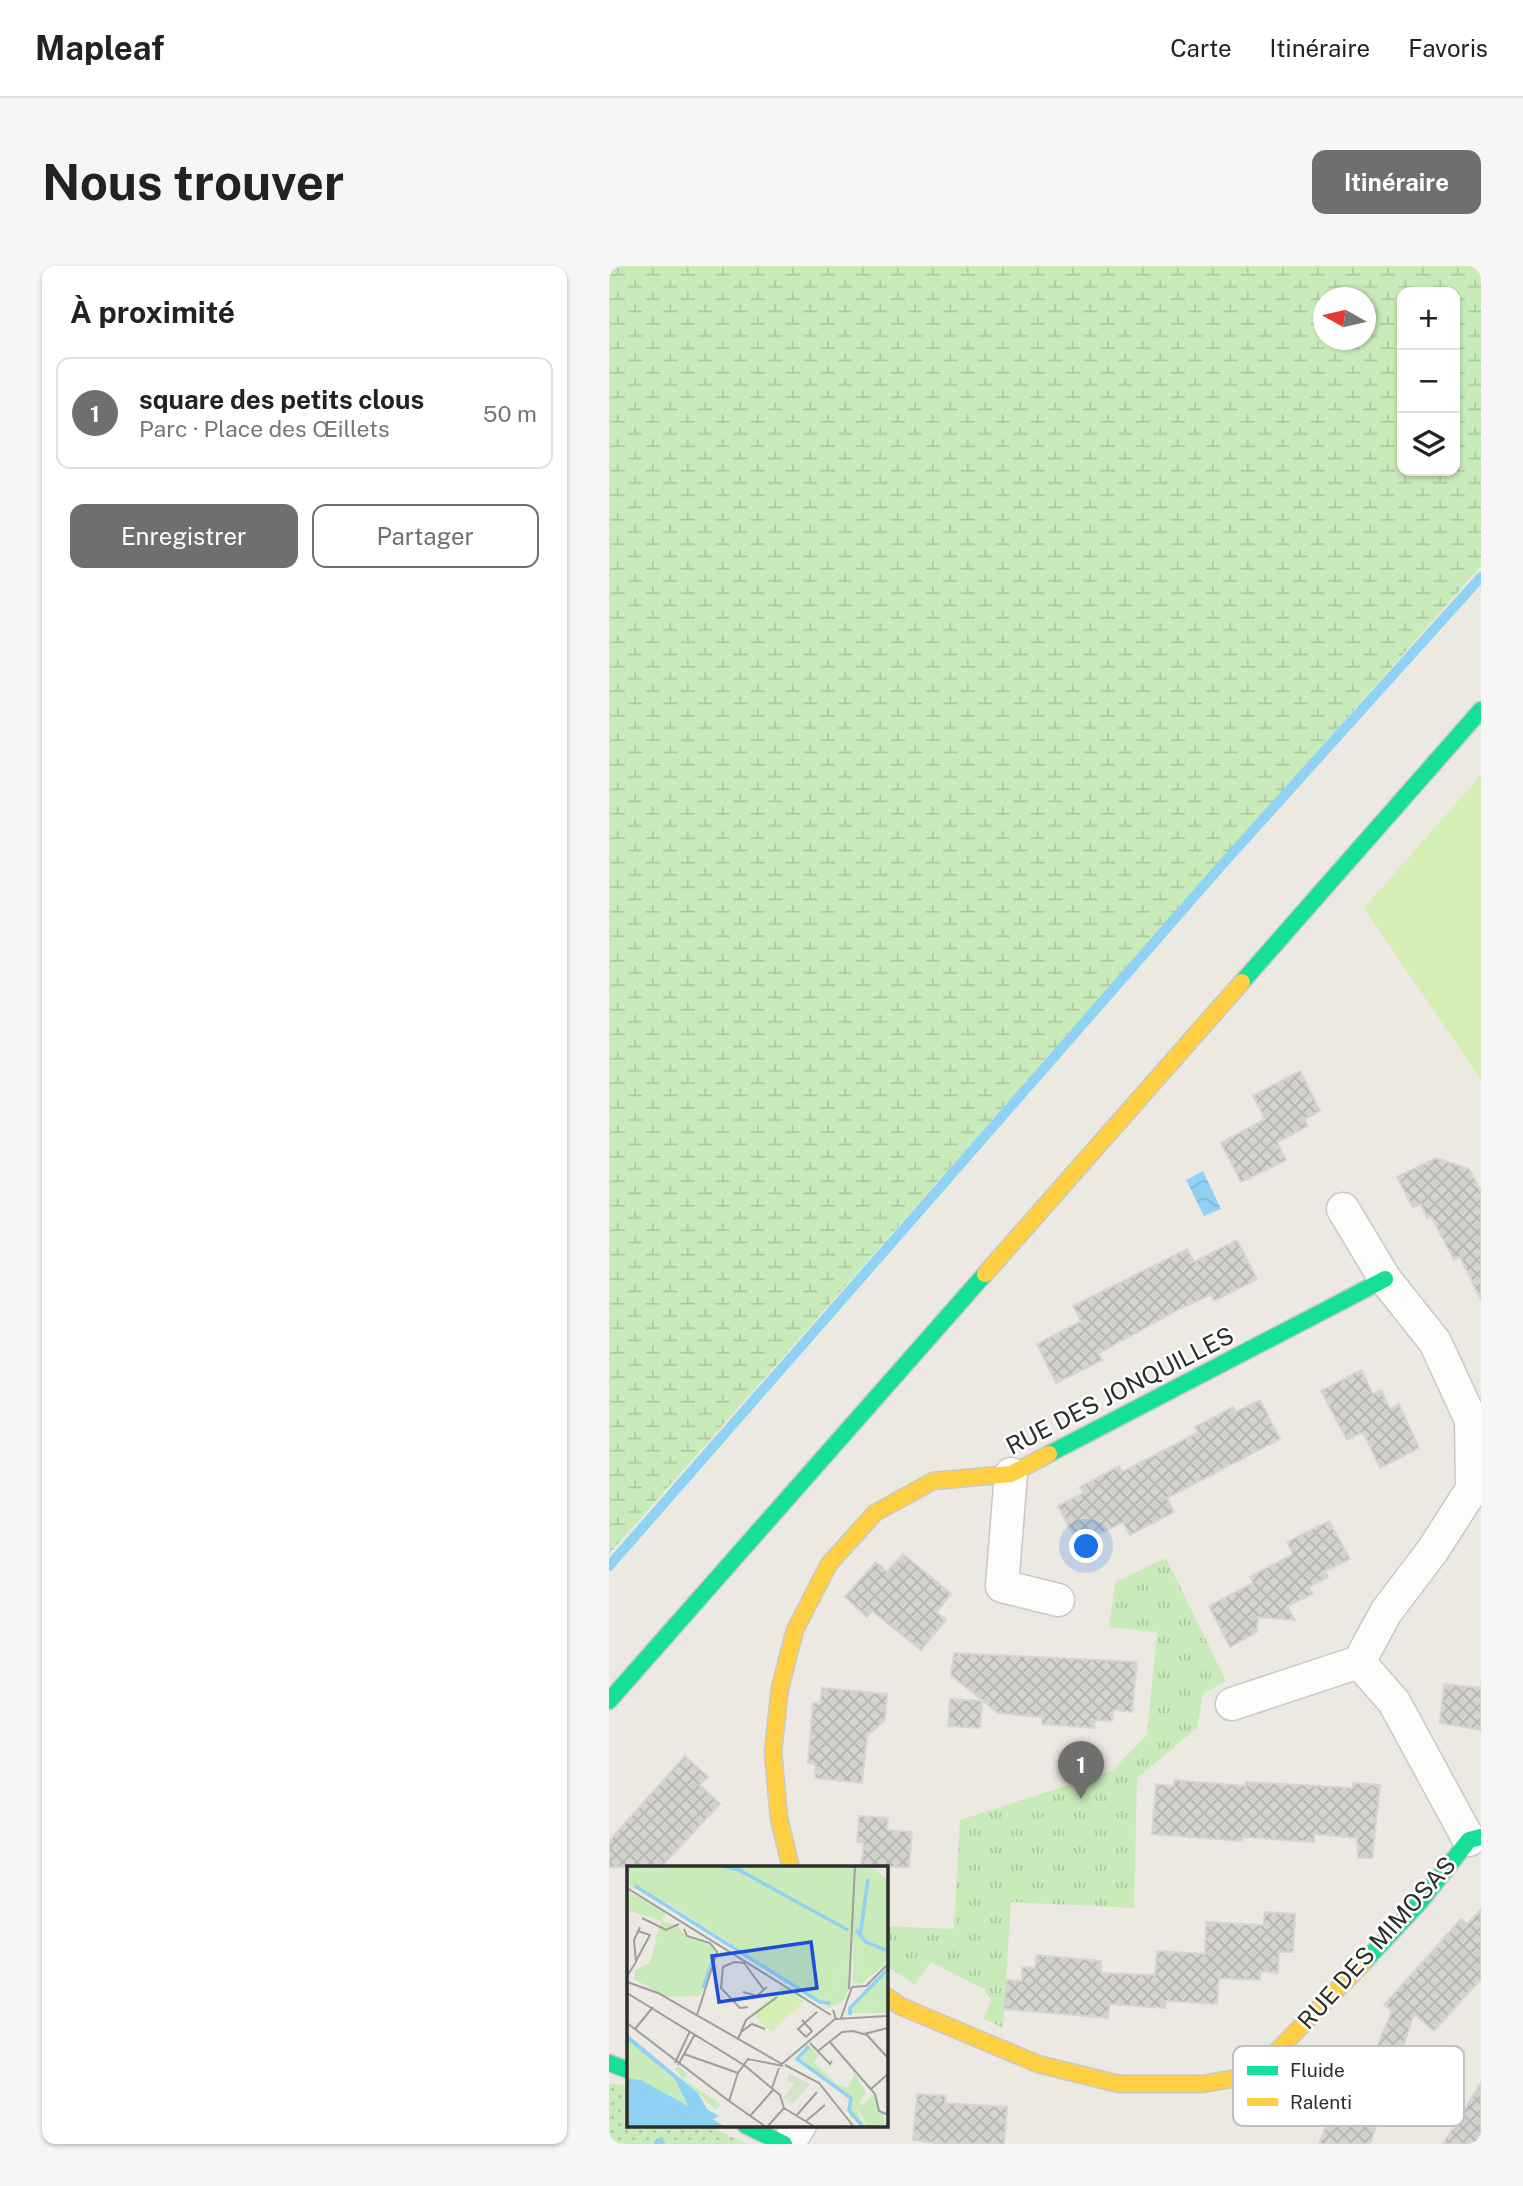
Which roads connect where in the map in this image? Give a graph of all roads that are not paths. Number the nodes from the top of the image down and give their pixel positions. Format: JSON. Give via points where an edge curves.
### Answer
{"nodes":[{"id":1,"x":1481,"y":710,"type":"edge"},
{"id":2,"x":1343,"y":1209,"type":"dead end"},
{"id":3,"x":1385,"y":1279,"type":"junction"},
{"id":4,"x":1011,"y":1475,"type":"junction"},
{"id":5,"x":1058,"y":1600,"type":"dead end"},
{"id":6,"x":1359,"y":1662,"type":"junction"},
{"id":7,"x":609,"y":1701,"type":"edge"},
{"id":8,"x":1232,"y":1704,"type":"dead end"},
{"id":9,"x":1475,"y":1839,"type":"edge"},
{"id":10,"x":791,"y":1866,"type":"edge"},
{"id":11,"x":890,"y":2008,"type":"edge"},
{"id":12,"x":1282,"y":2046,"type":"edge"},
{"id":13,"x":609,"y":2063,"type":"edge"},
{"id":14,"x":627,"y":2070,"type":"edge"},
{"id":15,"x":1233,"y":2078,"type":"edge"},
{"id":16,"x":747,"y":2126,"type":"edge"},
{"id":17,"x":799,"y":2126,"type":"edge"},
{"id":18,"x":786,"y":2144,"type":"edge"}],
"edges":[{"from":1,"to":7,"type":"street"},
{"from":2,"to":3,"type":"street"},
{"from":3,"to":4,"type":"street","name":"RUE DES JONQUILLES"},
{"from":3,"to":6,"type":"street","via":[[1435,1342],[1471,1420],[1472,1489],[1386,1612]]},
{"from":4,"to":5,"type":"street","via":[[1002,1586]]},
{"from":4,"to":10,"type":"street","name":"RUE DES JONQUILLES","via":[[933,1481],[875,1513],[829,1564],[795,1630],[779,1688],[773,1751],[779,1818]]},
{"from":6,"to":8,"type":"street"},
{"from":6,"to":9,"type":"street","via":[[1394,1702]]},
{"from":9,"to":12,"type":"street","name":"RUE DES MIMOSAS"},
{"from":11,"to":15,"type":"street","name":"RUE DES MIMOSAS","via":[[1038,2064],[1119,2084],[1203,2084]]},
{"from":13,"to":14,"type":"street"},
{"from":16,"to":18,"type":"street"},
{"from":17,"to":18,"type":"street"}]}
